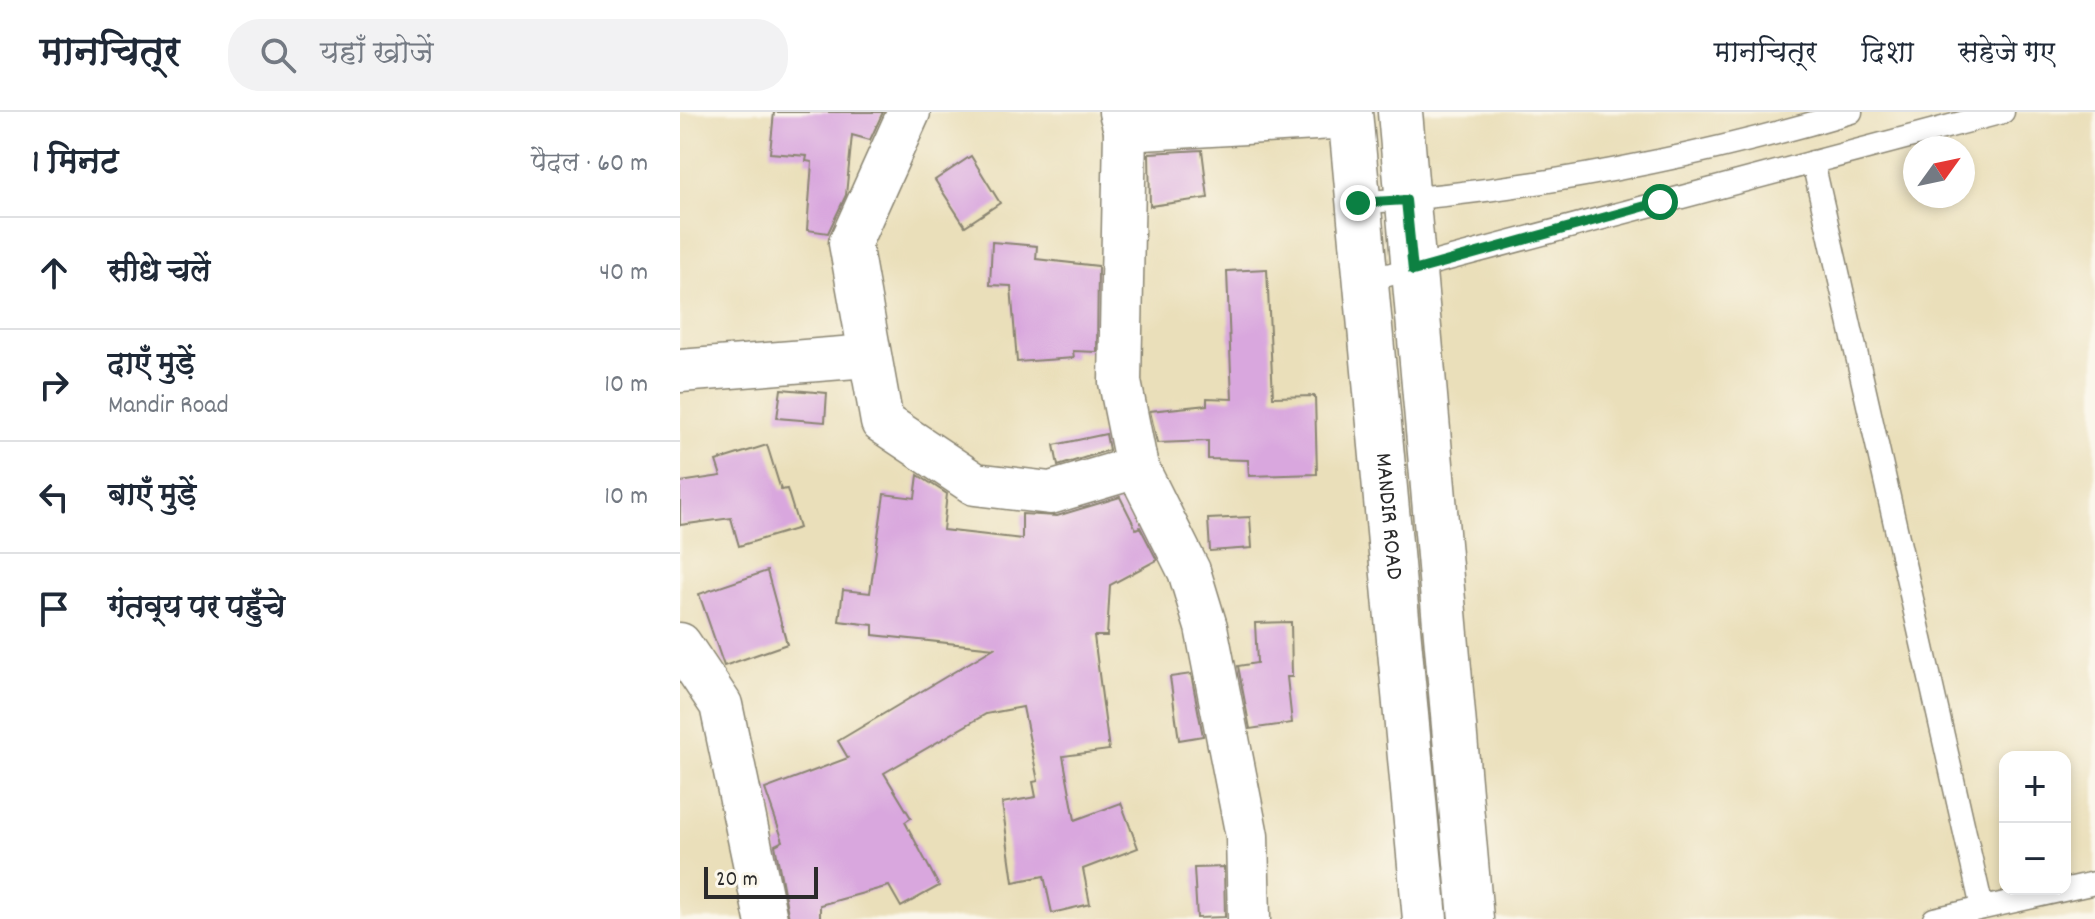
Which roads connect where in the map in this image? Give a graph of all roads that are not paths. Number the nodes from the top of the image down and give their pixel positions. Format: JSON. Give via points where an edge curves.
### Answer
{"nodes":[{"id":1,"x":909,"y":112,"type":"edge"},
{"id":2,"x":1400,"y":112,"type":"edge"},
{"id":3,"x":1851,"y":112,"type":"edge"},
{"id":4,"x":2003,"y":112,"type":"edge"},
{"id":5,"x":1350,"y":115,"type":"edge"},
{"id":6,"x":1122,"y":121,"type":"edge"},
{"id":7,"x":1813,"y":162,"type":"junction"},
{"id":8,"x":1406,"y":200,"type":"junction"},
{"id":9,"x":1358,"y":203,"type":"junction"},
{"id":10,"x":1413,"y":271,"type":"junction"},
{"id":11,"x":1365,"y":281,"type":"junction"},
{"id":12,"x":868,"y":356,"type":"junction"},
{"id":13,"x":680,"y":371,"type":"edge"},
{"id":14,"x":1137,"y":467,"type":"junction"},
{"id":15,"x":680,"y":644,"type":"edge"},
{"id":16,"x":1453,"y":719,"type":"junction"},
{"id":17,"x":1406,"y":725,"type":"junction"},
{"id":18,"x":2095,"y":883,"type":"edge"},
{"id":19,"x":1982,"y":908,"type":"junction"},
{"id":20,"x":766,"y":919,"type":"edge"},
{"id":21,"x":1249,"y":919,"type":"edge"},
{"id":22,"x":1425,"y":919,"type":"edge"},
{"id":23,"x":1471,"y":919,"type":"edge"},
{"id":24,"x":1934,"y":919,"type":"edge"}],
"edges":[{"from":1,"to":12,"type":"street","via":[[850,243]]},
{"from":2,"to":8,"type":"street","name":"MANDIR ROAD"},
{"from":3,"to":8,"type":"lane","via":[[1629,167],[1478,194]]},
{"from":4,"to":7,"type":"lane"},
{"from":5,"to":6,"type":"street"},
{"from":5,"to":9,"type":"street","name":"MANDIR ROAD"},
{"from":6,"to":14,"type":"street","via":[[1120,382]]},
{"from":7,"to":10,"type":"lane"},
{"from":7,"to":19,"type":"lane"},
{"from":8,"to":9,"type":"lane"},
{"from":8,"to":10,"type":"street","name":"MANDIR ROAD"},
{"from":9,"to":11,"type":"street","name":"MANDIR ROAD"},
{"from":10,"to":11,"type":"lane"},
{"from":10,"to":16,"type":"street","name":"MANDIR ROAD"},
{"from":11,"to":17,"type":"street","name":"MANDIR ROAD"},
{"from":12,"to":13,"type":"street"},
{"from":12,"to":14,"type":"street","via":[[882,422],[975,484],[1050,493]]},
{"from":14,"to":21,"type":"street","via":[[1189,571],[1206,627],[1247,836]]},
{"from":15,"to":20,"type":"street","via":[[721,705]]},
{"from":16,"to":17,"type":"street"},
{"from":16,"to":23,"type":"street","name":"MANDIR ROAD"},
{"from":17,"to":22,"type":"street","name":"MANDIR ROAD"},
{"from":18,"to":19,"type":"lane"},
{"from":19,"to":24,"type":"lane"}]}
